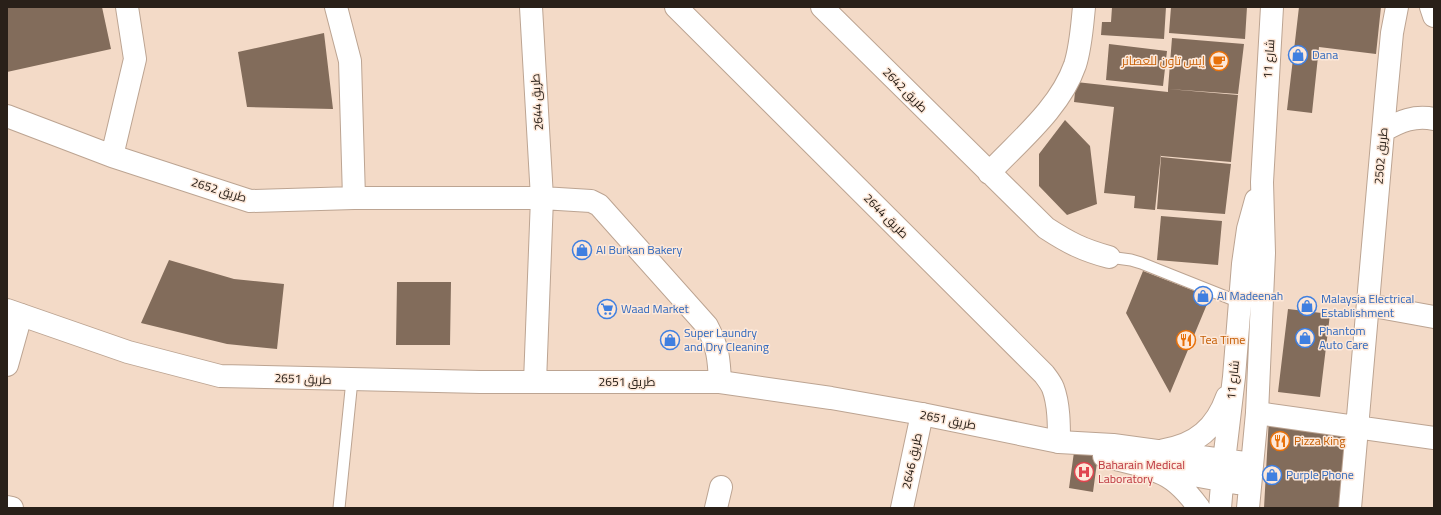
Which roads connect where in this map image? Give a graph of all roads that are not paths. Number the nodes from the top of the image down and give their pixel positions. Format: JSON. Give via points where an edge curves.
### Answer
{"nodes":[{"id":1,"x":127,"y":7,"type":"edge"},
{"id":2,"x":336,"y":7,"type":"edge"},
{"id":3,"x":531,"y":7,"type":"edge"},
{"id":4,"x":676,"y":7,"type":"edge"},
{"id":5,"x":822,"y":7,"type":"edge"},
{"id":6,"x":1084,"y":7,"type":"edge"},
{"id":7,"x":1272,"y":7,"type":"edge"},
{"id":8,"x":1397,"y":7,"type":"edge"},
{"id":9,"x":1431,"y":7,"type":"edge"},
{"id":10,"x":1434,"y":16,"type":"edge"},
{"id":11,"x":7,"y":116,"type":"edge"},
{"id":12,"x":1434,"y":119,"type":"edge"},
{"id":13,"x":1383,"y":131,"type":"junction"},
{"id":14,"x":112,"y":156,"type":"junction"},
{"id":15,"x":989,"y":173,"type":"junction"},
{"id":16,"x":1262,"y":182,"type":"junction"},
{"id":17,"x":354,"y":198,"type":"junction"},
{"id":18,"x":542,"y":198,"type":"junction"},
{"id":19,"x":1109,"y":257,"type":"joint"},
{"id":20,"x":1239,"y":302,"type":"junction"},
{"id":21,"x":1368,"y":305,"type":"junction"},
{"id":22,"x":14,"y":312,"type":"edge"},
{"id":23,"x":1434,"y":317,"type":"edge"},
{"id":24,"x":7,"y":365,"type":"edge"},
{"id":25,"x":1234,"y":377,"type":"junction"},
{"id":26,"x":352,"y":380,"type":"junction"},
{"id":27,"x":535,"y":382,"type":"junction"},
{"id":28,"x":720,"y":382,"type":"junction"},
{"id":29,"x":1257,"y":413,"type":"junction"},
{"id":30,"x":922,"y":414,"type":"junction"},
{"id":31,"x":1358,"y":428,"type":"junction"},
{"id":32,"x":1434,"y":438,"type":"edge"},
{"id":33,"x":1059,"y":442,"type":"junction"},
{"id":34,"x":1149,"y":459,"type":"junction"},
{"id":35,"x":1223,"y":471,"type":"junction"},
{"id":36,"x":1250,"y":475,"type":"junction"},
{"id":37,"x":720,"y":487,"type":"dead end"},
{"id":38,"x":7,"y":507,"type":"edge"},
{"id":39,"x":12,"y":508,"type":"edge"},
{"id":40,"x":339,"y":508,"type":"edge"},
{"id":41,"x":716,"y":508,"type":"edge"},
{"id":42,"x":902,"y":508,"type":"edge"},
{"id":43,"x":1199,"y":508,"type":"edge"},
{"id":44,"x":1220,"y":508,"type":"edge"},
{"id":45,"x":1248,"y":508,"type":"edge"},
{"id":46,"x":1350,"y":508,"type":"edge"}],
"edges":[{"from":1,"to":14,"type":"street","via":[[135,59]]},
{"from":2,"to":17,"type":"street","via":[[350,61]]},
{"from":3,"to":18,"type":"street","name":"طريق 2644"},
{"from":4,"to":33,"type":"street","name":"طريق 2644","via":[[1044,374],[1052,387],[1057,406]]},
{"from":5,"to":15,"type":"street","name":"طريق 2642"},
{"from":6,"to":15,"type":"street","via":[[1079,48],[1062,92],[1044,115]]},
{"from":7,"to":16,"type":"street","name":"شارع 11"},
{"from":8,"to":13,"type":"street","name":"طريق 2502","via":[[1392,33]]},
{"from":9,"to":10,"type":"street"},
{"from":11,"to":14,"type":"street","name":"طريق 2652"},
{"from":12,"to":13,"type":"street","via":[[1410,118]]},
{"from":13,"to":21,"type":"street","name":"طريق 2502"},
{"from":14,"to":17,"type":"street","name":"طريق 2652","via":[[250,201]]},
{"from":15,"to":19,"type":"street","name":"طريق 2642","via":[[1046,228],[1066,242]]},
{"from":16,"to":20,"type":"street","name":"شارع 11","via":[[1248,229]]},
{"from":16,"to":29,"type":"street","name":"شارع 11","via":[[1264,253]]},
{"from":17,"to":18,"type":"street","name":"طريق 2652"},
{"from":18,"to":27,"type":"street","name":"طريق 2644"},
{"from":18,"to":28,"type":"street","via":[[591,201],[599,205],[707,326],[719,357]]},
{"from":19,"to":20,"type":"lane","via":[[1141,263]]},
{"from":20,"to":25,"type":"street","name":"شارع 11"},
{"from":21,"to":23,"type":"street"},
{"from":21,"to":31,"type":"street","name":"طريق 2502"},
{"from":22,"to":24,"type":"street"},
{"from":22,"to":26,"type":"street","name":"طريق 2651","via":[[128,352],[220,376]]},
{"from":25,"to":34,"type":"street","via":[[1216,421],[1199,438]]},
{"from":25,"to":35,"type":"street","name":"شارع 11"},
{"from":26,"to":27,"type":"street","name":"طريق 2651"},
{"from":26,"to":40,"type":"lane"},
{"from":27,"to":28,"type":"street","name":"طريق 2651"},
{"from":28,"to":30,"type":"street","name":"طريق 2651"},
{"from":29,"to":31,"type":"street"},
{"from":29,"to":36,"type":"street","name":"شارع 11"},
{"from":30,"to":33,"type":"street","name":"طريق 2651"},
{"from":30,"to":42,"type":"street","name":"طريق 2646"},
{"from":31,"to":32,"type":"street"},
{"from":31,"to":46,"type":"street","name":"طريق 2502"},
{"from":33,"to":34,"type":"street","name":"طريق 2651","via":[[1113,445]]},
{"from":34,"to":35,"type":"street","name":"طريق 2651"},
{"from":34,"to":43,"type":"street","via":[[1161,473],[1191,497]]},
{"from":35,"to":36,"type":"street","name":"طريق 2651"},
{"from":35,"to":44,"type":"street","name":"شارع 11"},
{"from":36,"to":45,"type":"street","name":"شارع 11"},
{"from":37,"to":41,"type":"street"},
{"from":38,"to":39,"type":"street"}]}
